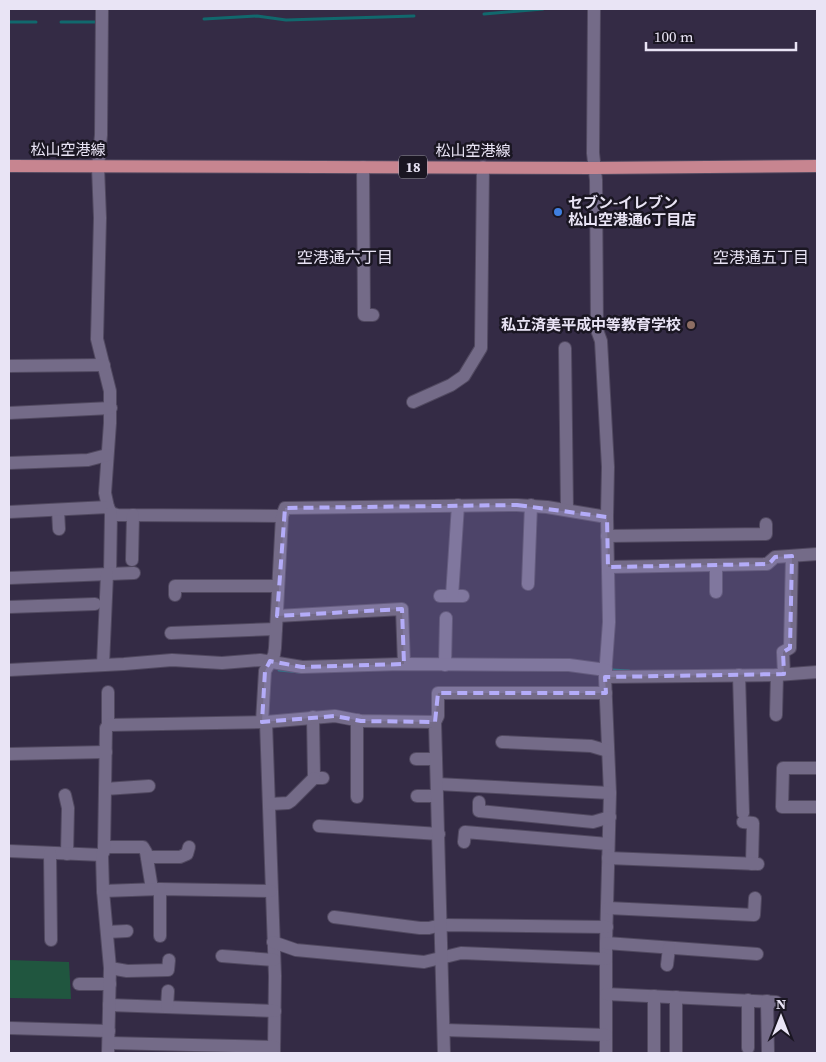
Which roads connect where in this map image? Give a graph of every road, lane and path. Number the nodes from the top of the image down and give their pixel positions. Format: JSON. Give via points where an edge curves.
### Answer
{"nodes":[{"id":1,"x":102,"y":9,"type":"edge"},
{"id":2,"x":594,"y":9,"type":"edge"},
{"id":3,"x":9,"y":166,"type":"edge"},
{"id":4,"x":817,"y":166,"type":"edge"},
{"id":5,"x":98,"y":167,"type":"junction"},
{"id":6,"x":363,"y":167,"type":"junction"},
{"id":7,"x":483,"y":167,"type":"junction"},
{"id":8,"x":594,"y":168,"type":"junction"},
{"id":9,"x":373,"y":315,"type":"dead end"},
{"id":10,"x":566,"y":348,"type":"dead end"},
{"id":11,"x":104,"y":365,"type":"junction"},
{"id":12,"x":9,"y":366,"type":"edge"},
{"id":13,"x":413,"y":402,"type":"dead end"},
{"id":14,"x":110,"y":408,"type":"junction"},
{"id":15,"x":9,"y":413,"type":"edge"},
{"id":16,"x":107,"y":455,"type":"junction"},
{"id":17,"x":9,"y":463,"type":"edge"},
{"id":18,"x":458,"y":506,"type":"junction"},
{"id":19,"x":530,"y":506,"type":"junction"},
{"id":20,"x":58,"y":510,"type":"junction"},
{"id":21,"x":109,"y":510,"type":"junction"},
{"id":22,"x":567,"y":510,"type":"junction"},
{"id":23,"x":9,"y":512,"type":"edge"},
{"id":24,"x":133,"y":515,"type":"junction"},
{"id":25,"x":282,"y":516,"type":"junction"},
{"id":26,"x":607,"y":517,"type":"junction"},
{"id":27,"x":766,"y":524,"type":"dead end"},
{"id":28,"x":59,"y":529,"type":"dead end"},
{"id":29,"x":607,"y":536,"type":"junction"},
{"id":30,"x":817,"y":554,"type":"edge"},
{"id":31,"x":792,"y":556,"type":"junction"},
{"id":32,"x":716,"y":565,"type":"junction"},
{"id":33,"x":608,"y":567,"type":"junction"},
{"id":34,"x":108,"y":574,"type":"junction"},
{"id":35,"x":9,"y":578,"type":"edge"},
{"id":36,"x":528,"y":584,"type":"dead end"},
{"id":37,"x":278,"y":586,"type":"junction"},
{"id":38,"x":716,"y":592,"type":"dead end"},
{"id":39,"x":175,"y":595,"type":"dead end"},
{"id":40,"x":452,"y":596,"type":"dead end"},
{"id":41,"x":89,"y":601,"type":"dead end"},
{"id":42,"x":17,"y":603,"type":"edge"},
{"id":43,"x":277,"y":616,"type":"junction"},
{"id":44,"x":446,"y":618,"type":"dead end"},
{"id":45,"x":276,"y":630,"type":"junction"},
{"id":46,"x":171,"y":633,"type":"dead end"},
{"id":47,"x":270,"y":661,"type":"junction"},
{"id":48,"x":404,"y":664,"type":"junction"},
{"id":49,"x":445,"y":664,"type":"junction"},
{"id":50,"x":103,"y":665,"type":"junction"},
{"id":51,"x":9,"y":670,"type":"edge"},
{"id":52,"x":782,"y":671,"type":"junction"},
{"id":53,"x":817,"y":672,"type":"edge"},
{"id":54,"x":605,"y":674,"type":"junction"},
{"id":55,"x":739,"y":675,"type":"junction"},
{"id":56,"x":108,"y":692,"type":"dead end"},
{"id":57,"x":606,"y":693,"type":"junction"},
{"id":58,"x":776,"y":715,"type":"dead end"},
{"id":59,"x":313,"y":717,"type":"junction"},
{"id":60,"x":357,"y":720,"type":"junction"},
{"id":61,"x":264,"y":722,"type":"junction"},
{"id":62,"x":435,"y":722,"type":"junction"},
{"id":63,"x":108,"y":725,"type":"junction"},
{"id":64,"x":502,"y":743,"type":"dead end"},
{"id":65,"x":608,"y":751,"type":"junction"},
{"id":66,"x":106,"y":752,"type":"junction"},
{"id":67,"x":9,"y":754,"type":"edge"},
{"id":68,"x":416,"y":759,"type":"dead end"},
{"id":69,"x":436,"y":759,"type":"junction"},
{"id":70,"x":817,"y":768,"type":"edge"},
{"id":71,"x":149,"y":786,"type":"dead end"},
{"id":72,"x":105,"y":789,"type":"junction"},
{"id":73,"x":353,"y":789,"type":"dead end"},
{"id":74,"x":437,"y":790,"type":"junction"},
{"id":75,"x":610,"y":793,"type":"junction"},
{"id":76,"x":65,"y":795,"type":"dead end"},
{"id":77,"x":417,"y":796,"type":"dead end"},
{"id":78,"x":479,"y":802,"type":"dead end"},
{"id":79,"x":270,"y":804,"type":"junction"},
{"id":80,"x":817,"y":807,"type":"edge"},
{"id":81,"x":380,"y":817,"type":"dead end"},
{"id":82,"x":610,"y":817,"type":"junction"},
{"id":83,"x":319,"y":826,"type":"dead end"},
{"id":84,"x":379,"y":830,"type":"junction"},
{"id":85,"x":439,"y":834,"type":"junction"},
{"id":86,"x":464,"y":842,"type":"dead end"},
{"id":87,"x":608,"y":844,"type":"junction"},
{"id":88,"x":189,"y":847,"type":"dead end"},
{"id":89,"x":103,"y":851,"type":"junction"},
{"id":90,"x":9,"y":852,"type":"edge"},
{"id":91,"x":50,"y":853,"type":"junction"},
{"id":92,"x":67,"y":854,"type":"junction"},
{"id":93,"x":147,"y":857,"type":"junction"},
{"id":94,"x":608,"y":858,"type":"junction"},
{"id":95,"x":156,"y":889,"type":"junction"},
{"id":96,"x":103,"y":891,"type":"junction"},
{"id":97,"x":272,"y":892,"type":"junction"},
{"id":98,"x":755,"y":898,"type":"dead end"},
{"id":99,"x":608,"y":908,"type":"junction"},
{"id":100,"x":342,"y":915,"type":"dead end"},
{"id":101,"x":442,"y":925,"type":"junction"},
{"id":102,"x":606,"y":927,"type":"junction"},
{"id":103,"x":126,"y":930,"type":"dead end"},
{"id":104,"x":106,"y":932,"type":"junction"},
{"id":105,"x":160,"y":936,"type":"dead end"},
{"id":106,"x":51,"y":940,"type":"dead end"},
{"id":107,"x":273,"y":942,"type":"junction"},
{"id":108,"x":606,"y":943,"type":"junction"},
{"id":109,"x":669,"y":948,"type":"junction"},
{"id":110,"x":757,"y":954,"type":"dead end"},
{"id":111,"x":222,"y":956,"type":"dead end"},
{"id":112,"x":442,"y":959,"type":"junction"},
{"id":113,"x":606,"y":959,"type":"junction"},
{"id":114,"x":169,"y":960,"type":"dead end"},
{"id":115,"x":274,"y":960,"type":"junction"},
{"id":116,"x":668,"y":965,"type":"dead end"},
{"id":117,"x":110,"y":968,"type":"junction"},
{"id":118,"x":79,"y":984,"type":"dead end"},
{"id":119,"x":110,"y":984,"type":"junction"},
{"id":120,"x":168,"y":991,"type":"dead end"},
{"id":121,"x":606,"y":994,"type":"junction"},
{"id":122,"x":654,"y":996,"type":"junction"},
{"id":123,"x":676,"y":997,"type":"junction"},
{"id":124,"x":748,"y":1000,"type":"junction"},
{"id":125,"x":110,"y":1005,"type":"junction"},
{"id":126,"x":168,"y":1007,"type":"junction"},
{"id":127,"x":275,"y":1011,"type":"junction"},
{"id":128,"x":9,"y":1028,"type":"edge"},
{"id":129,"x":444,"y":1030,"type":"junction"},
{"id":130,"x":606,"y":1035,"type":"junction"},
{"id":131,"x":109,"y":1042,"type":"edge"},
{"id":132,"x":748,"y":1048,"type":"dead end"},
{"id":133,"x":274,"y":1050,"type":"edge"},
{"id":134,"x":444,"y":1053,"type":"edge"},
{"id":135,"x":606,"y":1053,"type":"edge"},
{"id":136,"x":654,"y":1053,"type":"edge"},
{"id":137,"x":676,"y":1053,"type":"edge"},
{"id":138,"x":768,"y":1053,"type":"edge"}],
"edges":[{"from":1,"to":5,"type":"street"},
{"from":2,"to":8,"type":"street"},
{"from":3,"to":5,"type":"main road","name":"松山空港線","number":"18"},
{"from":4,"to":8,"type":"main road","name":"松山空港線","number":"18"},
{"from":5,"to":6,"type":"main road","name":"松山空港線","number":"18"},
{"from":5,"to":11,"type":"street","via":[[100,218],[96,339]]},
{"from":6,"to":7,"type":"main road","name":"松山空港線","number":"18"},
{"from":6,"to":9,"type":"street","via":[[368,233],[358,278],[364,315]]},
{"from":7,"to":8,"type":"main road","name":"松山空港線","number":"18"},
{"from":7,"to":13,"type":"street","via":[[481,348],[464,376]]},
{"from":8,"to":26,"type":"street","via":[[596,330],[601,341],[608,467]]},
{"from":10,"to":22,"type":"street","via":[[571,361],[572,458]]},
{"from":11,"to":12,"type":"street","via":[[48,370]]},
{"from":11,"to":14,"type":"street"},
{"from":14,"to":15,"type":"street"},
{"from":14,"to":16,"type":"street"},
{"from":16,"to":17,"type":"street","via":[[88,460]]},
{"from":16,"to":21,"type":"street","via":[[105,493]]},
{"from":18,"to":19,"type":"street"},
{"from":18,"to":25,"type":"street","via":[[285,508]]},
{"from":18,"to":40,"type":"street"},
{"from":19,"to":22,"type":"street"},
{"from":19,"to":36,"type":"street"},
{"from":20,"to":21,"type":"street"},
{"from":20,"to":23,"type":"street"},
{"from":20,"to":28,"type":"street"},
{"from":21,"to":24,"type":"street","via":[[117,515]]},
{"from":21,"to":34,"type":"street"},
{"from":22,"to":26,"type":"street"},
{"from":24,"to":25,"type":"street"},
{"from":24,"to":34,"type":"street","via":[[133,566]]},
{"from":25,"to":37,"type":"street"},
{"from":26,"to":29,"type":"street"},
{"from":27,"to":29,"type":"street","via":[[766,534]]},
{"from":29,"to":33,"type":"street"},
{"from":30,"to":31,"type":"street"},
{"from":31,"to":32,"type":"street","via":[[775,557],[768,564]]},
{"from":31,"to":52,"type":"street","via":[[790,648],[783,652]]},
{"from":32,"to":33,"type":"street"},
{"from":32,"to":38,"type":"street"},
{"from":33,"to":54,"type":"street","via":[[610,622]]},
{"from":34,"to":35,"type":"street"},
{"from":34,"to":50,"type":"street"},
{"from":37,"to":39,"type":"street","via":[[222,581],[175,586]]},
{"from":37,"to":43,"type":"street"},
{"from":41,"to":42,"type":"street"},
{"from":43,"to":45,"type":"street"},
{"from":43,"to":48,"type":"street","via":[[402,609]]},
{"from":44,"to":49,"type":"street"},
{"from":45,"to":46,"type":"street"},
{"from":45,"to":47,"type":"street"},
{"from":47,"to":48,"type":"street","via":[[302,667]]},
{"from":47,"to":50,"type":"street","via":[[172,660]]},
{"from":47,"to":61,"type":"street","via":[[265,670]]},
{"from":48,"to":49,"type":"street"},
{"from":49,"to":54,"type":"street","via":[[569,665]]},
{"from":50,"to":51,"type":"street"},
{"from":52,"to":53,"type":"street"},
{"from":52,"to":55,"type":"street"},
{"from":52,"to":58,"type":"street"},
{"from":54,"to":55,"type":"street"},
{"from":54,"to":57,"type":"street"},
{"from":55,"to":94,"type":"street","via":[[746,739],[742,816],[753,823],[755,864]]},
{"from":56,"to":63,"type":"street"},
{"from":57,"to":62,"type":"street","via":[[438,693]]},
{"from":57,"to":65,"type":"street"},
{"from":59,"to":60,"type":"street"},
{"from":59,"to":61,"type":"street"},
{"from":59,"to":79,"type":"street","via":[[319,778],[288,803]]},
{"from":60,"to":62,"type":"street"},
{"from":60,"to":73,"type":"street"},
{"from":61,"to":63,"type":"street"},
{"from":61,"to":79,"type":"street"},
{"from":62,"to":69,"type":"street"},
{"from":63,"to":66,"type":"street"},
{"from":64,"to":65,"type":"street","via":[[567,740]]},
{"from":65,"to":75,"type":"street"},
{"from":66,"to":67,"type":"street"},
{"from":66,"to":72,"type":"street"},
{"from":68,"to":69,"type":"street"},
{"from":69,"to":74,"type":"street"},
{"from":70,"to":80,"type":"street","via":[[783,768],[782,807]]},
{"from":71,"to":72,"type":"street"},
{"from":72,"to":89,"type":"street"},
{"from":74,"to":75,"type":"street"},
{"from":74,"to":77,"type":"street"},
{"from":74,"to":85,"type":"street"},
{"from":75,"to":82,"type":"street"},
{"from":76,"to":92,"type":"street","via":[[68,808]]},
{"from":78,"to":82,"type":"street","via":[[479,810],[516,809],[566,814],[593,822]]},
{"from":79,"to":97,"type":"street"},
{"from":81,"to":84,"type":"street"},
{"from":82,"to":87,"type":"street"},
{"from":83,"to":84,"type":"street"},
{"from":84,"to":85,"type":"street"},
{"from":85,"to":101,"type":"street"},
{"from":86,"to":87,"type":"street","via":[[465,832],[552,844]]},
{"from":87,"to":94,"type":"street"},
{"from":88,"to":93,"type":"street","via":[[187,854],[180,857]]},
{"from":89,"to":92,"type":"street"},
{"from":89,"to":93,"type":"street","via":[[143,847]]},
{"from":89,"to":96,"type":"street"},
{"from":90,"to":91,"type":"street"},
{"from":91,"to":92,"type":"street"},
{"from":91,"to":106,"type":"street"},
{"from":93,"to":95,"type":"street"},
{"from":94,"to":99,"type":"street"},
{"from":95,"to":96,"type":"street"},
{"from":95,"to":97,"type":"street"},
{"from":95,"to":105,"type":"street"},
{"from":96,"to":104,"type":"street"},
{"from":97,"to":107,"type":"street"},
{"from":98,"to":99,"type":"street","via":[[754,915]]},
{"from":99,"to":102,"type":"street"},
{"from":100,"to":101,"type":"street","via":[[429,928]]},
{"from":101,"to":102,"type":"street"},
{"from":101,"to":112,"type":"street"},
{"from":102,"to":108,"type":"street"},
{"from":103,"to":104,"type":"street"},
{"from":104,"to":117,"type":"street"},
{"from":107,"to":112,"type":"street","via":[[296,950],[345,955],[424,962]]},
{"from":107,"to":115,"type":"street"},
{"from":108,"to":109,"type":"street"},
{"from":108,"to":113,"type":"street"},
{"from":109,"to":110,"type":"street"},
{"from":109,"to":116,"type":"street"},
{"from":111,"to":115,"type":"street"},
{"from":112,"to":113,"type":"street","via":[[461,954],[502,960]]},
{"from":112,"to":129,"type":"street"},
{"from":113,"to":121,"type":"street"},
{"from":114,"to":117,"type":"street","via":[[168,970]]},
{"from":115,"to":127,"type":"street"},
{"from":117,"to":119,"type":"street"},
{"from":118,"to":119,"type":"street"},
{"from":119,"to":125,"type":"street"},
{"from":120,"to":126,"type":"street"},
{"from":121,"to":122,"type":"street"},
{"from":121,"to":130,"type":"street"},
{"from":122,"to":123,"type":"street"},
{"from":122,"to":136,"type":"street"},
{"from":123,"to":124,"type":"street"},
{"from":123,"to":137,"type":"street"},
{"from":124,"to":132,"type":"street"},
{"from":124,"to":138,"type":"street","via":[[772,1001]]},
{"from":125,"to":126,"type":"street"},
{"from":125,"to":131,"type":"street"},
{"from":126,"to":127,"type":"street"},
{"from":127,"to":133,"type":"street"},
{"from":128,"to":131,"type":"street"},
{"from":129,"to":130,"type":"street"},
{"from":129,"to":134,"type":"street"},
{"from":130,"to":135,"type":"street"},
{"from":131,"to":133,"type":"street"}]}
